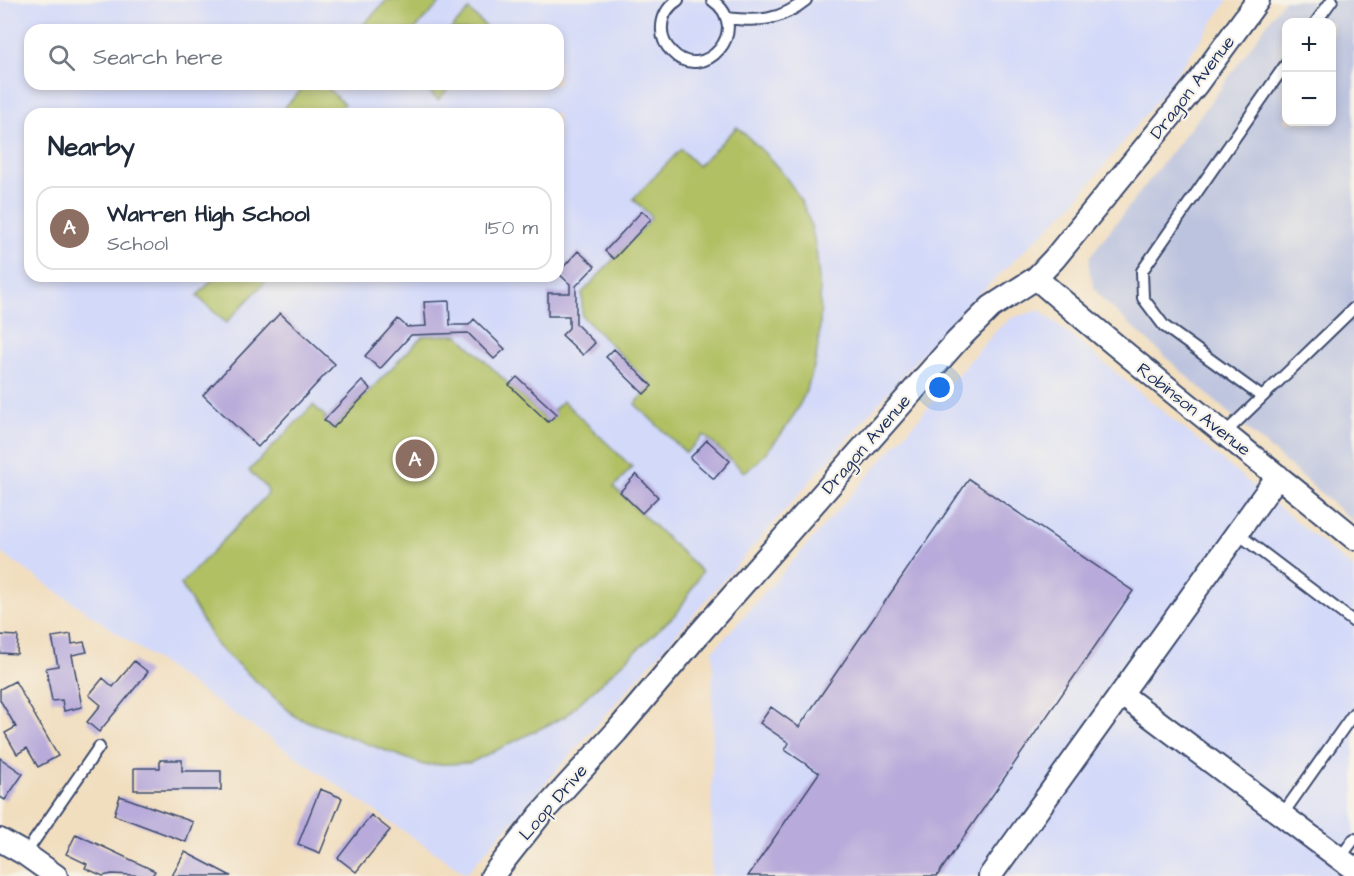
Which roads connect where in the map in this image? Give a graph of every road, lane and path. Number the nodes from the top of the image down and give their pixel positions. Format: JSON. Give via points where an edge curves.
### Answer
{"nodes":[{"id":1,"x":678,"y":0,"type":"edge"},
{"id":2,"x":712,"y":0,"type":"edge"},
{"id":3,"x":806,"y":0,"type":"edge"},
{"id":4,"x":1258,"y":0,"type":"edge"},
{"id":5,"x":1332,"y":0,"type":"edge"},
{"id":6,"x":726,"y":18,"type":"junction"},
{"id":7,"x":1319,"y":18,"type":"edge"},
{"id":8,"x":1282,"y":71,"type":"edge"},
{"id":9,"x":1036,"y":278,"type":"junction"},
{"id":10,"x":1354,"y":308,"type":"edge"},
{"id":11,"x":1262,"y":397,"type":"junction"},
{"id":12,"x":1225,"y":433,"type":"junction"},
{"id":13,"x":1278,"y":476,"type":"junction"},
{"id":14,"x":1237,"y":533,"type":"junction"},
{"id":15,"x":1354,"y":538,"type":"edge"},
{"id":16,"x":1354,"y":622,"type":"edge"},
{"id":17,"x":1121,"y":694,"type":"junction"},
{"id":18,"x":1354,"y":713,"type":"edge"},
{"id":19,"x":99,"y":747,"type":"dead end"},
{"id":20,"x":593,"y":757,"type":"joint"},
{"id":21,"x":1282,"y":815,"type":"junction"},
{"id":22,"x":1354,"y":839,"type":"edge"},
{"id":23,"x":0,"y":840,"type":"edge"},
{"id":24,"x":25,"y":854,"type":"junction"},
{"id":25,"x":1347,"y":864,"type":"edge"},
{"id":26,"x":56,"y":876,"type":"edge"},
{"id":27,"x":492,"y":876,"type":"edge"},
{"id":28,"x":990,"y":876,"type":"edge"}],
"edges":[{"from":1,"to":6,"type":"lane","via":[[665,13],[662,35],[674,54],[684,60],[704,60],[722,48],[728,28]]},
{"from":2,"to":6,"type":"lane"},
{"from":3,"to":6,"type":"lane","via":[[774,18]]},
{"from":4,"to":9,"type":"street","name":"Dragon Avenue","via":[[1196,85]]},
{"from":5,"to":7,"type":"lane"},
{"from":8,"to":11,"type":"lane","via":[[1142,271],[1143,298],[1164,326]]},
{"from":9,"to":12,"type":"street","name":"Robinson Avenue"},
{"from":9,"to":20,"type":"street","name":"Dragon Avenue","via":[[991,307],[956,342]]},
{"from":10,"to":11,"type":"lane"},
{"from":11,"to":12,"type":"lane"},
{"from":12,"to":13,"type":"street","name":"Robinson Avenue"},
{"from":13,"to":14,"type":"street"},
{"from":13,"to":15,"type":"street","name":"Robinson Avenue"},
{"from":14,"to":16,"type":"lane"},
{"from":14,"to":17,"type":"street"},
{"from":17,"to":21,"type":"street"},
{"from":17,"to":28,"type":"street"},
{"from":18,"to":21,"type":"lane"},
{"from":19,"to":24,"type":"lane"},
{"from":20,"to":27,"type":"street","name":"Loop Drive"},
{"from":21,"to":25,"type":"street"},
{"from":22,"to":25,"type":"lane"},
{"from":23,"to":24,"type":"street"},
{"from":24,"to":26,"type":"street"}]}
